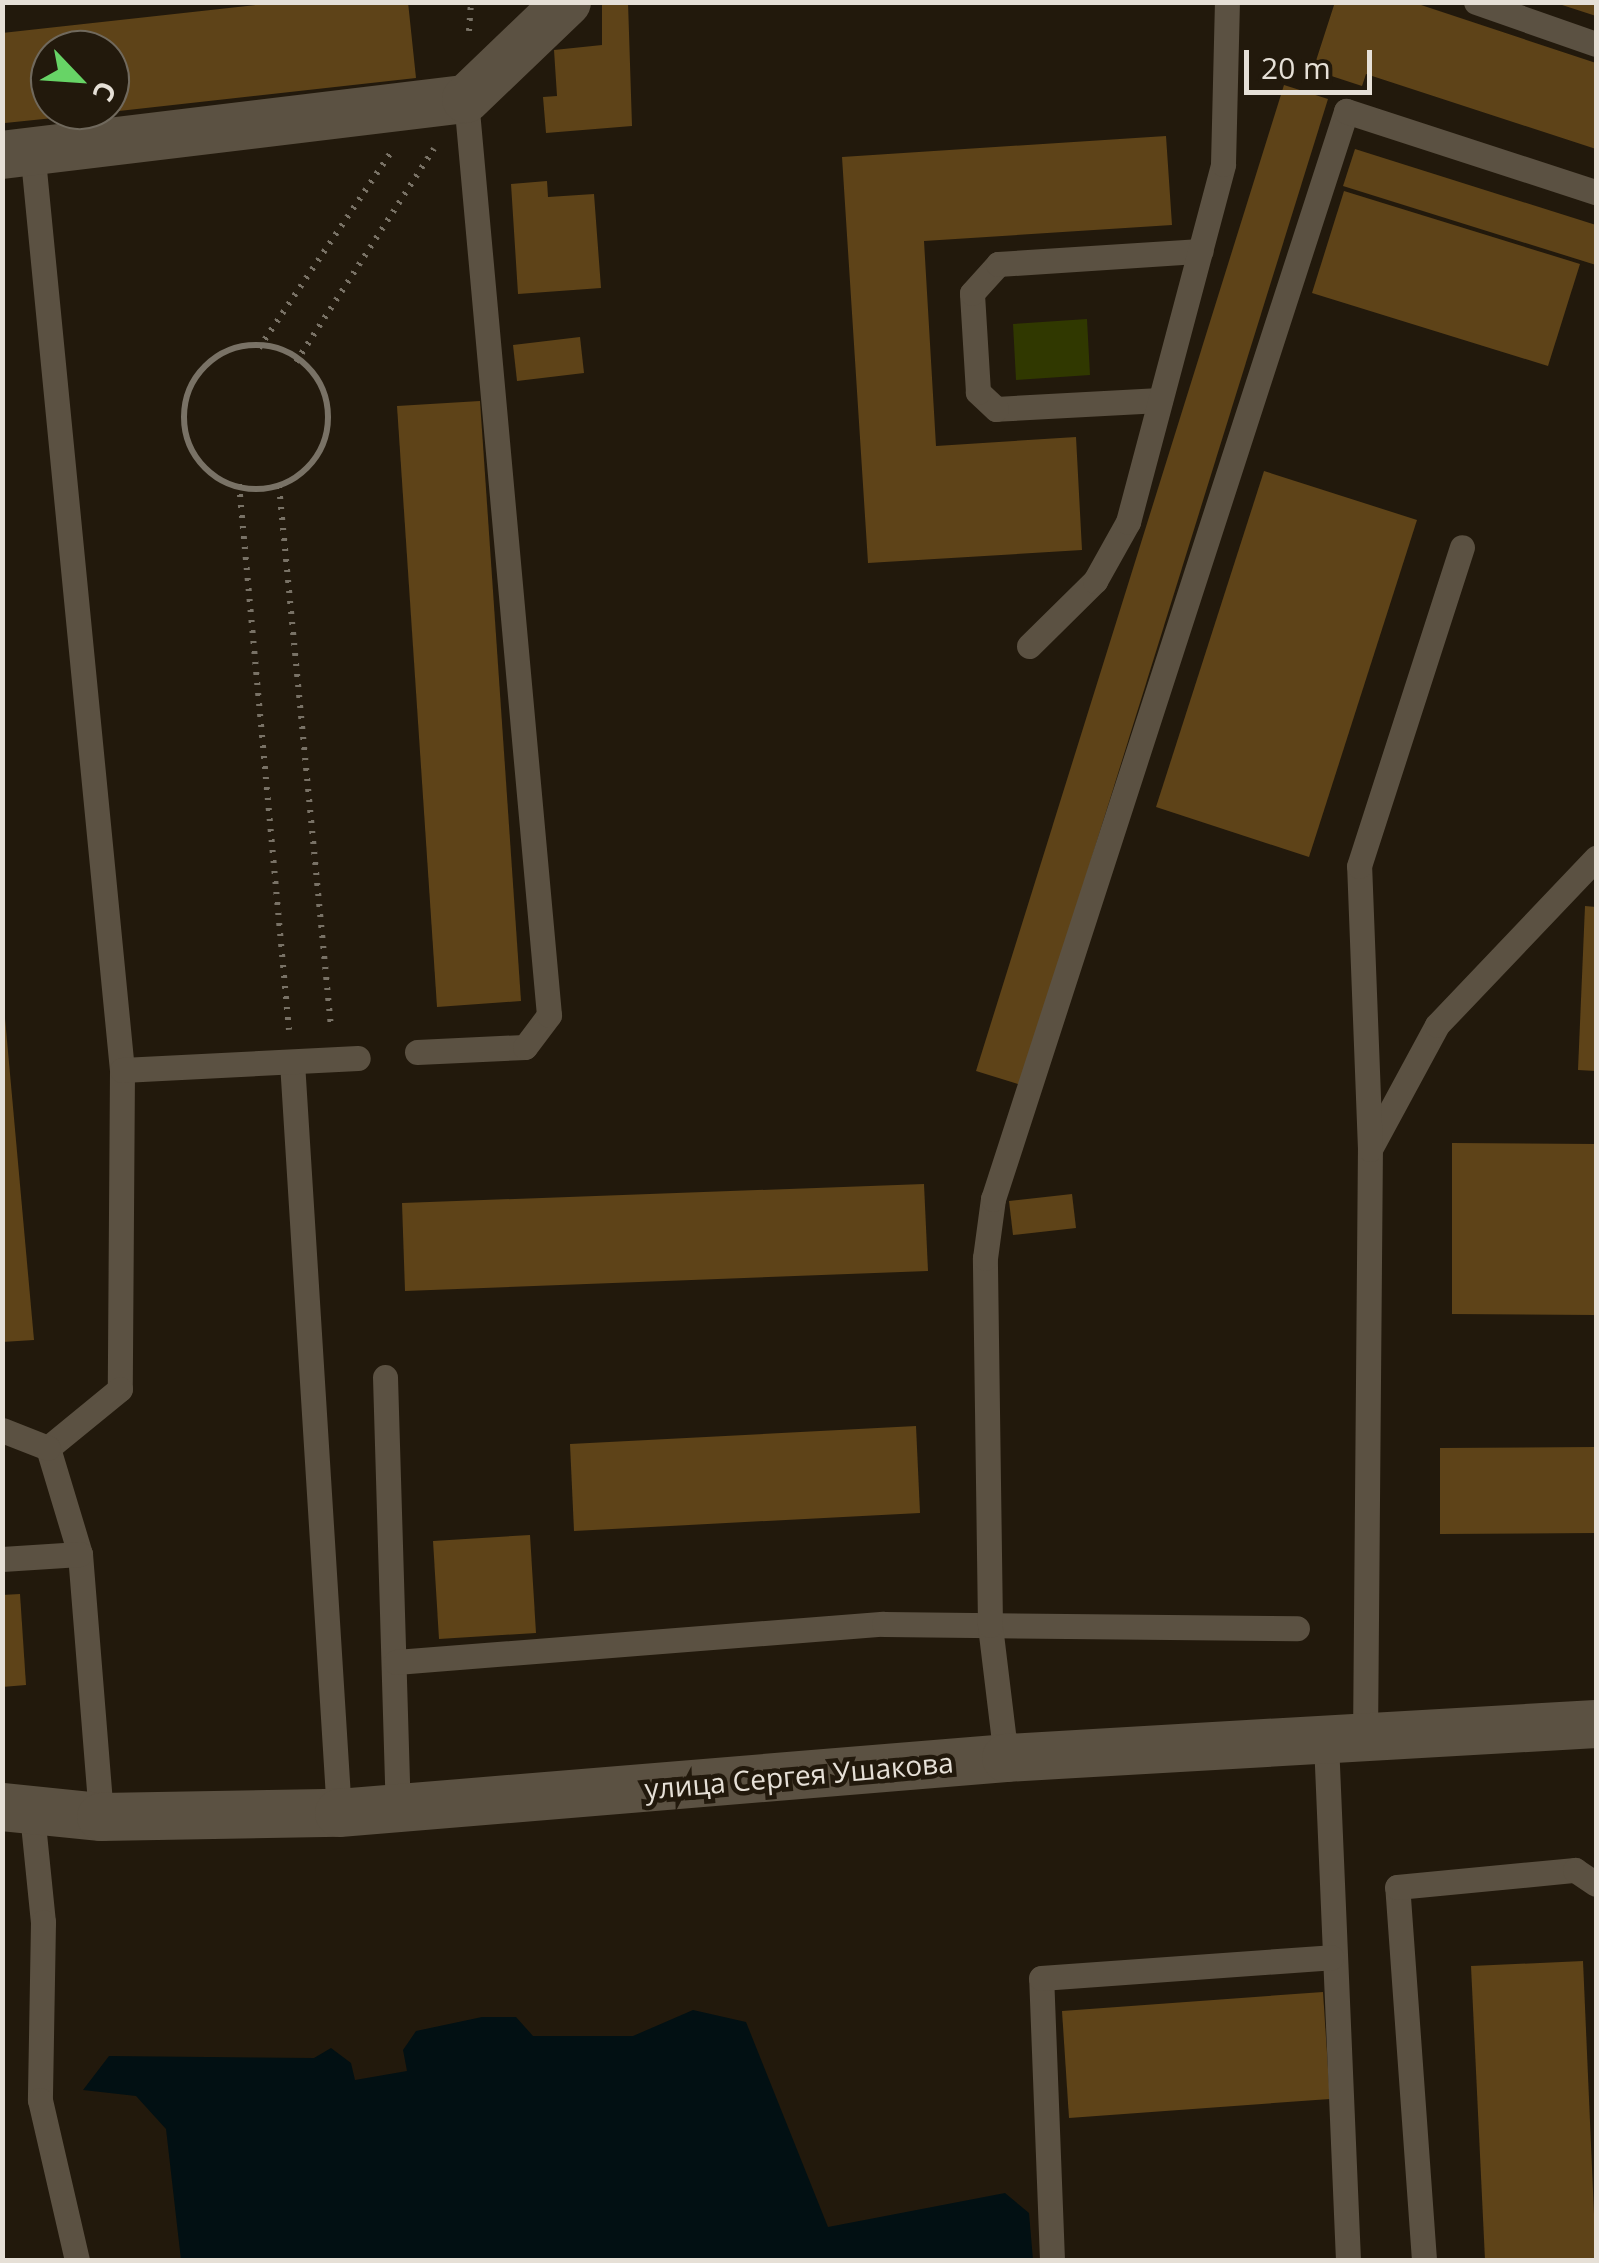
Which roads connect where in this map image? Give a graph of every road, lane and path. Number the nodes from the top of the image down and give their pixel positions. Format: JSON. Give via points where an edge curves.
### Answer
{"nodes":[{"id":1,"x":568,"y":2,"type":"edge"},
{"id":2,"x":1227,"y":2,"type":"edge"},
{"id":3,"x":1476,"y":2,"type":"edge"},
{"id":4,"x":1596,"y":44,"type":"edge"},
{"id":5,"x":466,"y":99,"type":"junction"},
{"id":6,"x":419,"y":110,"type":"junction"},
{"id":7,"x":17,"y":152,"type":"edge"},
{"id":8,"x":1596,"y":192,"type":"edge"},
{"id":9,"x":1200,"y":251,"type":"junction"},
{"id":10,"x":259,"y":348,"type":"junction"},
{"id":11,"x":296,"y":362,"type":"junction"},
{"id":12,"x":1160,"y":400,"type":"junction"},
{"id":13,"x":240,"y":484,"type":"junction"},
{"id":14,"x":279,"y":486,"type":"junction"},
{"id":15,"x":1462,"y":547,"type":"dead end"},
{"id":16,"x":1029,"y":646,"type":"dead end"},
{"id":17,"x":1596,"y":858,"type":"edge"},
{"id":18,"x":417,"y":1052,"type":"dead end"},
{"id":19,"x":346,"y":1058,"type":"joint"},
{"id":20,"x":292,"y":1062,"type":"junction"},
{"id":21,"x":122,"y":1070,"type":"junction"},
{"id":22,"x":1370,"y":1149,"type":"junction"},
{"id":23,"x":385,"y":1377,"type":"dead end"},
{"id":24,"x":2,"y":1430,"type":"edge"},
{"id":25,"x":48,"y":1448,"type":"junction"},
{"id":26,"x":80,"y":1554,"type":"junction"},
{"id":27,"x":2,"y":1560,"type":"edge"},
{"id":28,"x":990,"y":1625,"type":"junction"},
{"id":29,"x":1297,"y":1628,"type":"dead end"},
{"id":30,"x":396,"y":1662,"type":"junction"},
{"id":31,"x":1596,"y":1724,"type":"edge"},
{"id":32,"x":1346,"y":1741,"type":"junction"},
{"id":33,"x":1006,"y":1758,"type":"junction"},
{"id":34,"x":17,"y":1806,"type":"edge"},
{"id":35,"x":398,"y":1809,"type":"junction"},
{"id":36,"x":339,"y":1813,"type":"junction"},
{"id":37,"x":102,"y":1817,"type":"junction"},
{"id":38,"x":1596,"y":1883,"type":"edge"},
{"id":39,"x":1332,"y":1957,"type":"junction"},
{"id":40,"x":77,"y":2260,"type":"edge"},
{"id":41,"x":1052,"y":2260,"type":"edge"},
{"id":42,"x":1348,"y":2260,"type":"edge"},
{"id":43,"x":1424,"y":2260,"type":"edge"}],
"edges":[{"from":1,"to":5,"type":"street"},
{"from":2,"to":9,"type":"lane","via":[[1229,117]]},
{"from":3,"to":4,"type":"lane"},
{"from":5,"to":6,"type":"street"},
{"from":5,"to":11,"type":"path"},
{"from":5,"to":18,"type":"lane","via":[[549,1015],[525,1047]]},
{"from":6,"to":7,"type":"street"},
{"from":6,"to":10,"type":"path"},
{"from":7,"to":21,"type":"lane"},
{"from":8,"to":28,"type":"lane","via":[[1346,112],[993,1199],[985,1258]]},
{"from":9,"to":12,"type":"lane"},
{"from":9,"to":12,"type":"lane","via":[[998,264],[972,293],[978,392],[996,409]]},
{"from":10,"to":11,"type":"path"},
{"from":10,"to":13,"type":"path","via":[[201,366],[181,408],[196,455]]},
{"from":11,"to":14,"type":"path","via":[[323,391],[332,427],[320,460]]},
{"from":12,"to":16,"type":"lane","via":[[1113,554]]},
{"from":13,"to":14,"type":"path"},
{"from":13,"to":20,"type":"path"},
{"from":14,"to":19,"type":"path"},
{"from":15,"to":22,"type":"lane","via":[[1359,866]]},
{"from":17,"to":22,"type":"lane","via":[[1437,1025]]},
{"from":19,"to":20,"type":"lane"},
{"from":20,"to":21,"type":"lane"},
{"from":20,"to":36,"type":"lane"},
{"from":21,"to":25,"type":"lane","via":[[120,1389]]},
{"from":22,"to":32,"type":"lane"},
{"from":23,"to":30,"type":"lane"},
{"from":24,"to":25,"type":"lane"},
{"from":25,"to":26,"type":"lane"},
{"from":26,"to":27,"type":"lane"},
{"from":26,"to":37,"type":"lane"},
{"from":28,"to":29,"type":"lane"},
{"from":28,"to":30,"type":"lane","via":[[884,1624]]},
{"from":28,"to":33,"type":"lane"},
{"from":30,"to":35,"type":"lane"},
{"from":31,"to":32,"type":"street","name":"улица Сергея Ушакова"},
{"from":32,"to":33,"type":"street","name":"улица Сергея Ушакова"},
{"from":32,"to":39,"type":"lane"},
{"from":33,"to":35,"type":"street","name":"улица Сергея Ушакова"},
{"from":34,"to":37,"type":"street","name":"улица Сергея Ушакова"},
{"from":34,"to":40,"type":"lane","via":[[43,1922],[40,2100]]},
{"from":35,"to":36,"type":"street","name":"улица Сергея Ушакова"},
{"from":36,"to":37,"type":"street","name":"улица Сергея Ушакова"},
{"from":38,"to":43,"type":"lane","via":[[1575,1870],[1397,1887]]},
{"from":39,"to":41,"type":"lane","via":[[1041,1978]]},
{"from":39,"to":42,"type":"lane"}]}
